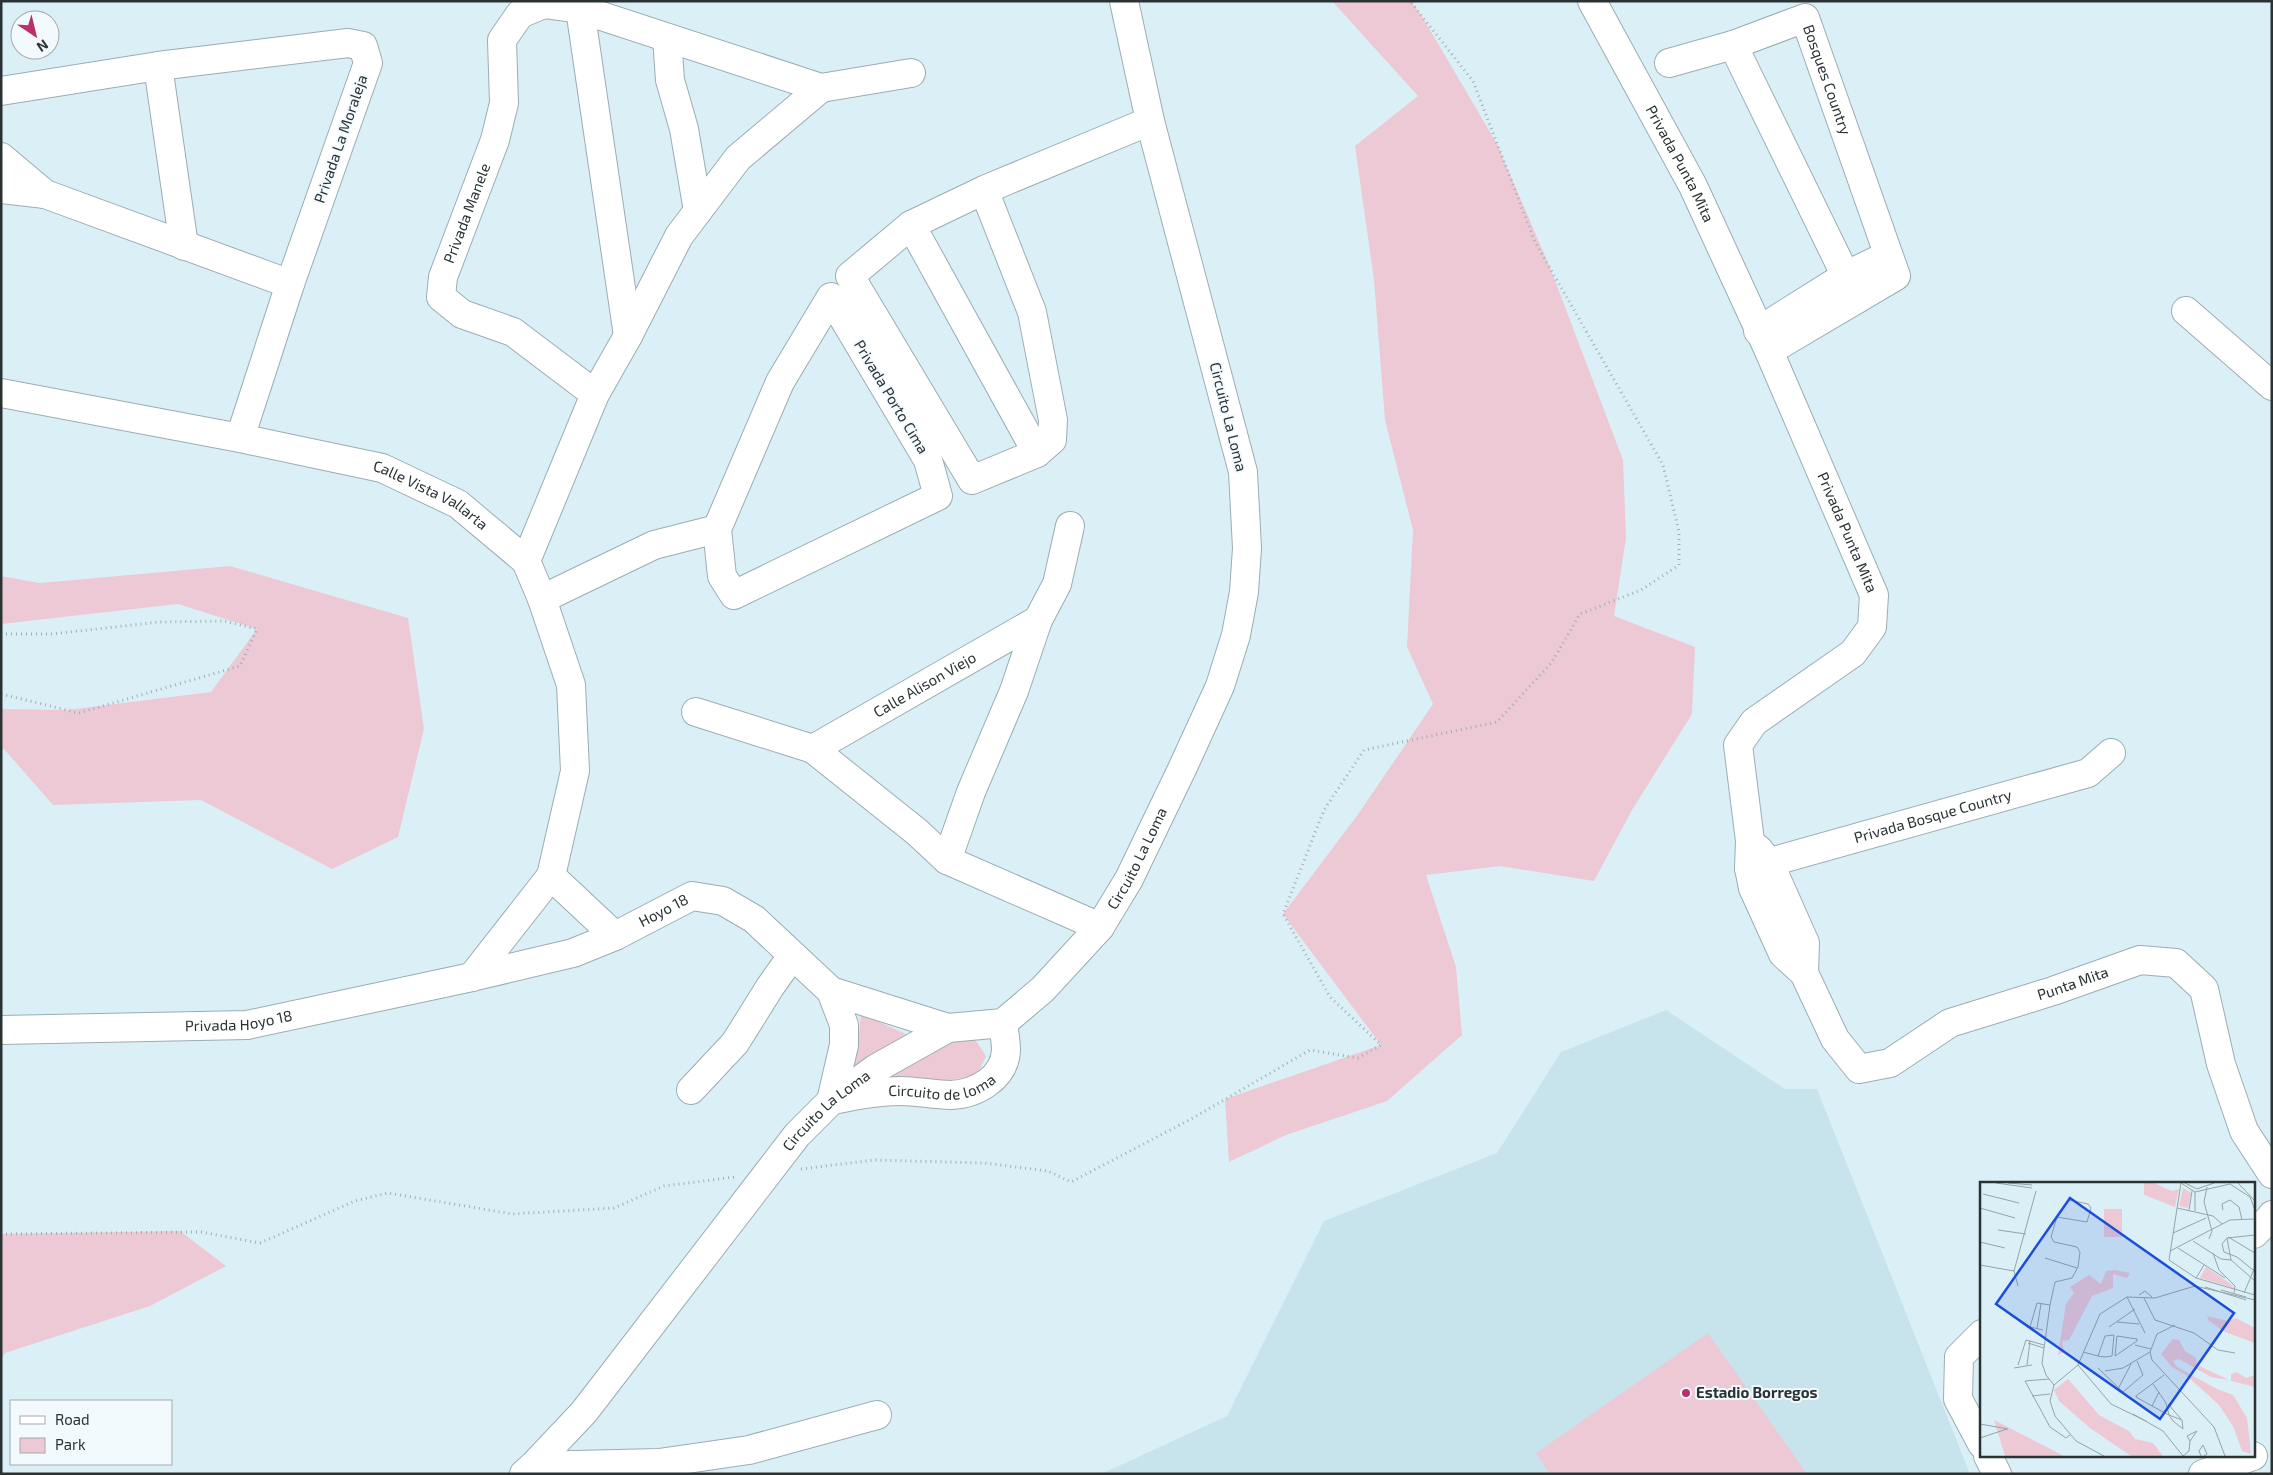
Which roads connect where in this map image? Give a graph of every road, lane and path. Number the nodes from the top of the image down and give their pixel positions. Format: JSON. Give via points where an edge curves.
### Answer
{"nodes":[{"id":1,"x":1124,"y":1,"type":"edge"},
{"id":2,"x":1410,"y":1,"type":"edge"},
{"id":3,"x":1592,"y":1,"type":"edge"},
{"id":4,"x":580,"y":9,"type":"junction"},
{"id":5,"x":667,"y":38,"type":"junction"},
{"id":6,"x":1733,"y":45,"type":"junction"},
{"id":7,"x":1669,"y":64,"type":"dead end"},
{"id":8,"x":158,"y":66,"type":"junction"},
{"id":9,"x":911,"y":73,"type":"dead end"},
{"id":10,"x":821,"y":88,"type":"junction"},
{"id":11,"x":1,"y":91,"type":"edge"},
{"id":12,"x":1150,"y":121,"type":"junction"},
{"id":13,"x":1,"y":157,"type":"edge"},
{"id":14,"x":1,"y":189,"type":"edge"},
{"id":15,"x":984,"y":190,"type":"junction"},
{"id":16,"x":44,"y":194,"type":"junction"},
{"id":17,"x":698,"y":211,"type":"junction"},
{"id":18,"x":911,"y":225,"type":"junction"},
{"id":19,"x":184,"y":246,"type":"junction"},
{"id":20,"x":290,"y":284,"type":"junction"},
{"id":21,"x":1852,"y":287,"type":"junction"},
{"id":22,"x":2186,"y":311,"type":"dead end"},
{"id":23,"x":628,"y":336,"type":"junction"},
{"id":24,"x":1764,"y":341,"type":"junction"},
{"id":25,"x":2262,"y":377,"type":"edge"},
{"id":26,"x":1,"y":393,"type":"edge"},
{"id":27,"x":595,"y":394,"type":"junction"},
{"id":28,"x":240,"y":438,"type":"junction"},
{"id":29,"x":1037,"y":453,"type":"junction"},
{"id":30,"x":1070,"y":526,"type":"dead end"},
{"id":31,"x":717,"y":529,"type":"junction"},
{"id":32,"x":526,"y":561,"type":"junction"},
{"id":33,"x":542,"y":599,"type":"junction"},
{"id":34,"x":1038,"y":620,"type":"junction"},
{"id":35,"x":1,"y":634,"type":"edge"},
{"id":36,"x":1,"y":694,"type":"edge"},
{"id":37,"x":696,"y":712,"type":"dead end"},
{"id":38,"x":813,"y":749,"type":"junction"},
{"id":39,"x":2111,"y":753,"type":"dead end"},
{"id":40,"x":947,"y":860,"type":"junction"},
{"id":41,"x":1759,"y":865,"type":"junction"},
{"id":42,"x":551,"y":876,"type":"junction"},
{"id":43,"x":1100,"y":927,"type":"junction"},
{"id":44,"x":615,"y":936,"type":"junction"},
{"id":45,"x":792,"y":956,"type":"junction"},
{"id":46,"x":472,"y":978,"type":"junction"},
{"id":47,"x":831,"y":991,"type":"junction"},
{"id":48,"x":1003,"y":1023,"type":"junction"},
{"id":49,"x":948,"y":1028,"type":"junction"},
{"id":50,"x":1,"y":1030,"type":"edge"},
{"id":51,"x":690,"y":1090,"type":"dead end"},
{"id":52,"x":831,"y":1101,"type":"junction"},
{"id":53,"x":769,"y":1173,"type":"junction"},
{"id":54,"x":2272,"y":1174,"type":"edge"},
{"id":55,"x":2272,"y":1214,"type":"edge"},
{"id":56,"x":2256,"y":1232,"type":"edge"},
{"id":57,"x":1,"y":1234,"type":"edge"},
{"id":58,"x":1980,"y":1336,"type":"edge"},
{"id":59,"x":877,"y":1415,"type":"dead end"},
{"id":60,"x":1980,"y":1440,"type":"edge"},
{"id":61,"x":2272,"y":1450,"type":"edge"},
{"id":62,"x":2256,"y":1455,"type":"edge"},
{"id":63,"x":1989,"y":1458,"type":"edge"},
{"id":64,"x":2247,"y":1458,"type":"edge"},
{"id":65,"x":528,"y":1470,"type":"edge"},
{"id":66,"x":1997,"y":1474,"type":"edge"},
{"id":67,"x":2203,"y":1474,"type":"edge"}],
"edges":[{"from":1,"to":12,"type":"street","name":"Circuito La Loma"},
{"from":2,"to":53,"type":"path","via":[[1473,81],[1535,242],[1663,465],[1679,532],[1679,565],[1641,590],[1580,614],[1552,662],[1497,722],[1364,750],[1324,810],[1283,914],[1330,997],[1381,1045],[1358,1058],[1310,1050],[1193,1118],[1071,1182],[1048,1171],[984,1163],[874,1160]]},
{"from":3,"to":24,"type":"street","name":"Privada Punta Mita","via":[[1693,186]]},
{"from":4,"to":5,"type":"street","name":"Privada Manele"},
{"from":4,"to":23,"type":"street"},
{"from":4,"to":27,"type":"street","name":"Privada Manele","via":[[544,4],[520,14],[502,40],[504,103],[496,140],[442,277],[441,297],[462,314],[513,332]]},
{"from":5,"to":10,"type":"street","name":"Privada Manele"},
{"from":5,"to":17,"type":"street","via":[[670,80],[684,129]]},
{"from":6,"to":7,"type":"street","name":"Bosques Country"},
{"from":6,"to":21,"type":"street"},
{"from":6,"to":21,"type":"street","name":"Bosques Country","via":[[1805,18],[1892,266]]},
{"from":8,"to":11,"type":"street","name":"Privada La Moraleja"},
{"from":8,"to":19,"type":"street"},
{"from":8,"to":20,"type":"street","name":"Privada La Moraleja","via":[[348,43],[363,46],[368,63]]},
{"from":9,"to":10,"type":"street","name":"Privada Manele"},
{"from":10,"to":17,"type":"street","via":[[738,158]]},
{"from":12,"to":15,"type":"street","name":"Privada Porto Cima"},
{"from":12,"to":43,"type":"street","name":"Circuito La Loma","via":[[1243,472],[1247,548],[1244,592],[1236,635],[1220,686],[1128,879]]},
{"from":13,"to":16,"type":"street"},
{"from":14,"to":16,"type":"street"},
{"from":15,"to":18,"type":"street","name":"Privada Porto Cima"},
{"from":15,"to":29,"type":"street","name":"Privada Porto Cima","via":[[1032,312],[1053,420],[1052,440]]},
{"from":16,"to":19,"type":"street"},
{"from":17,"to":23,"type":"street","via":[[679,236]]},
{"from":18,"to":29,"type":"street"},
{"from":18,"to":29,"type":"street","name":"Privada Porto Cima","via":[[850,276],[972,480]]},
{"from":19,"to":20,"type":"street"},
{"from":20,"to":28,"type":"street","name":"Privada La Moraleja"},
{"from":21,"to":24,"type":"street"},
{"from":22,"to":25,"type":"street"},
{"from":23,"to":27,"type":"street"},
{"from":24,"to":41,"type":"street","name":"Privada Punta Mita","via":[[1874,595],[1872,627],[1853,654],[1754,722],[1738,745],[1750,841]]},
{"from":26,"to":28,"type":"street","name":"Calle Vista Vallarta"},
{"from":27,"to":32,"type":"street"},
{"from":28,"to":32,"type":"street","name":"Calle Vista Vallarta","via":[[382,468],[458,504]]},
{"from":30,"to":34,"type":"street","via":[[1058,584]]},
{"from":31,"to":31,"type":"street","name":"Privada Porto Cima","via":[[780,382],[831,297],[928,460],[938,496],[734,595],[722,576]]},
{"from":31,"to":33,"type":"street","via":[[654,545]]},
{"from":32,"to":33,"type":"street","name":"Calle Vista Vallarta"},
{"from":33,"to":42,"type":"street","name":"Calle Vista Vallarta","via":[[571,686],[575,771]]},
{"from":34,"to":38,"type":"street","name":"Calle Alison Viejo"},
{"from":34,"to":40,"type":"street","via":[[1014,691],[970,792]]},
{"from":35,"to":36,"type":"path","via":[[52,634],[159,622],[224,621],[257,629],[240,666],[80,713]]},
{"from":37,"to":38,"type":"street"},
{"from":38,"to":40,"type":"street"},
{"from":39,"to":41,"type":"street","name":"Privada Bosque Country","via":[[2088,774]]},
{"from":40,"to":43,"type":"street"},
{"from":41,"to":54,"type":"street","name":"Punta Mita","via":[[1805,943],[1804,973],[1835,1039],[1859,1069],[1890,1063],[1950,1023],[2140,960],[2176,963],[2204,989],[2221,1064],[2244,1131]]},
{"from":42,"to":44,"type":"street"},
{"from":42,"to":46,"type":"street","name":"Calle Vista Vallarta"},
{"from":43,"to":48,"type":"street","name":"Circuito La Loma","via":[[1043,989]]},
{"from":44,"to":45,"type":"street","name":"Hoyo 18","via":[[692,896],[722,901],[754,919]]},
{"from":44,"to":46,"type":"street","name":"Hoyo 18","via":[[573,953]]},
{"from":45,"to":47,"type":"street","name":"Hoyo 18"},
{"from":45,"to":51,"type":"street","via":[[735,1043]]},
{"from":46,"to":50,"type":"street","name":"Privada Hoyo 18","via":[[247,1025]]},
{"from":47,"to":49,"type":"street","name":"Hoyo 18"},
{"from":47,"to":52,"type":"street","name":"Hoyo 18","via":[[844,1025],[844,1044]]},
{"from":48,"to":49,"type":"street","name":"Circuito La Loma"},
{"from":48,"to":52,"type":"street","name":"Circuito de loma","via":[[1006,1052],[1001,1068],[991,1081],[971,1091],[951,1095],[901,1091],[865,1093]]},
{"from":49,"to":52,"type":"street","name":"Circuito La Loma","via":[[875,1069]]},
{"from":52,"to":53,"type":"street","name":"Circuito La Loma","via":[[797,1135]]},
{"from":53,"to":57,"type":"path","via":[[664,1186],[614,1208],[512,1214],[388,1193],[355,1201],[260,1243],[201,1232]]},
{"from":53,"to":65,"type":"street","name":"Circuito La Loma","via":[[584,1412]]},
{"from":55,"to":56,"type":"street","via":[[2272,1218]]},
{"from":58,"to":60,"type":"street","via":[[1959,1357],[1958,1399]]},
{"from":59,"to":65,"type":"street","via":[[748,1450],[659,1463]]},
{"from":61,"to":62,"type":"street"},
{"from":63,"to":66,"type":"street"},
{"from":64,"to":67,"type":"street"}]}
